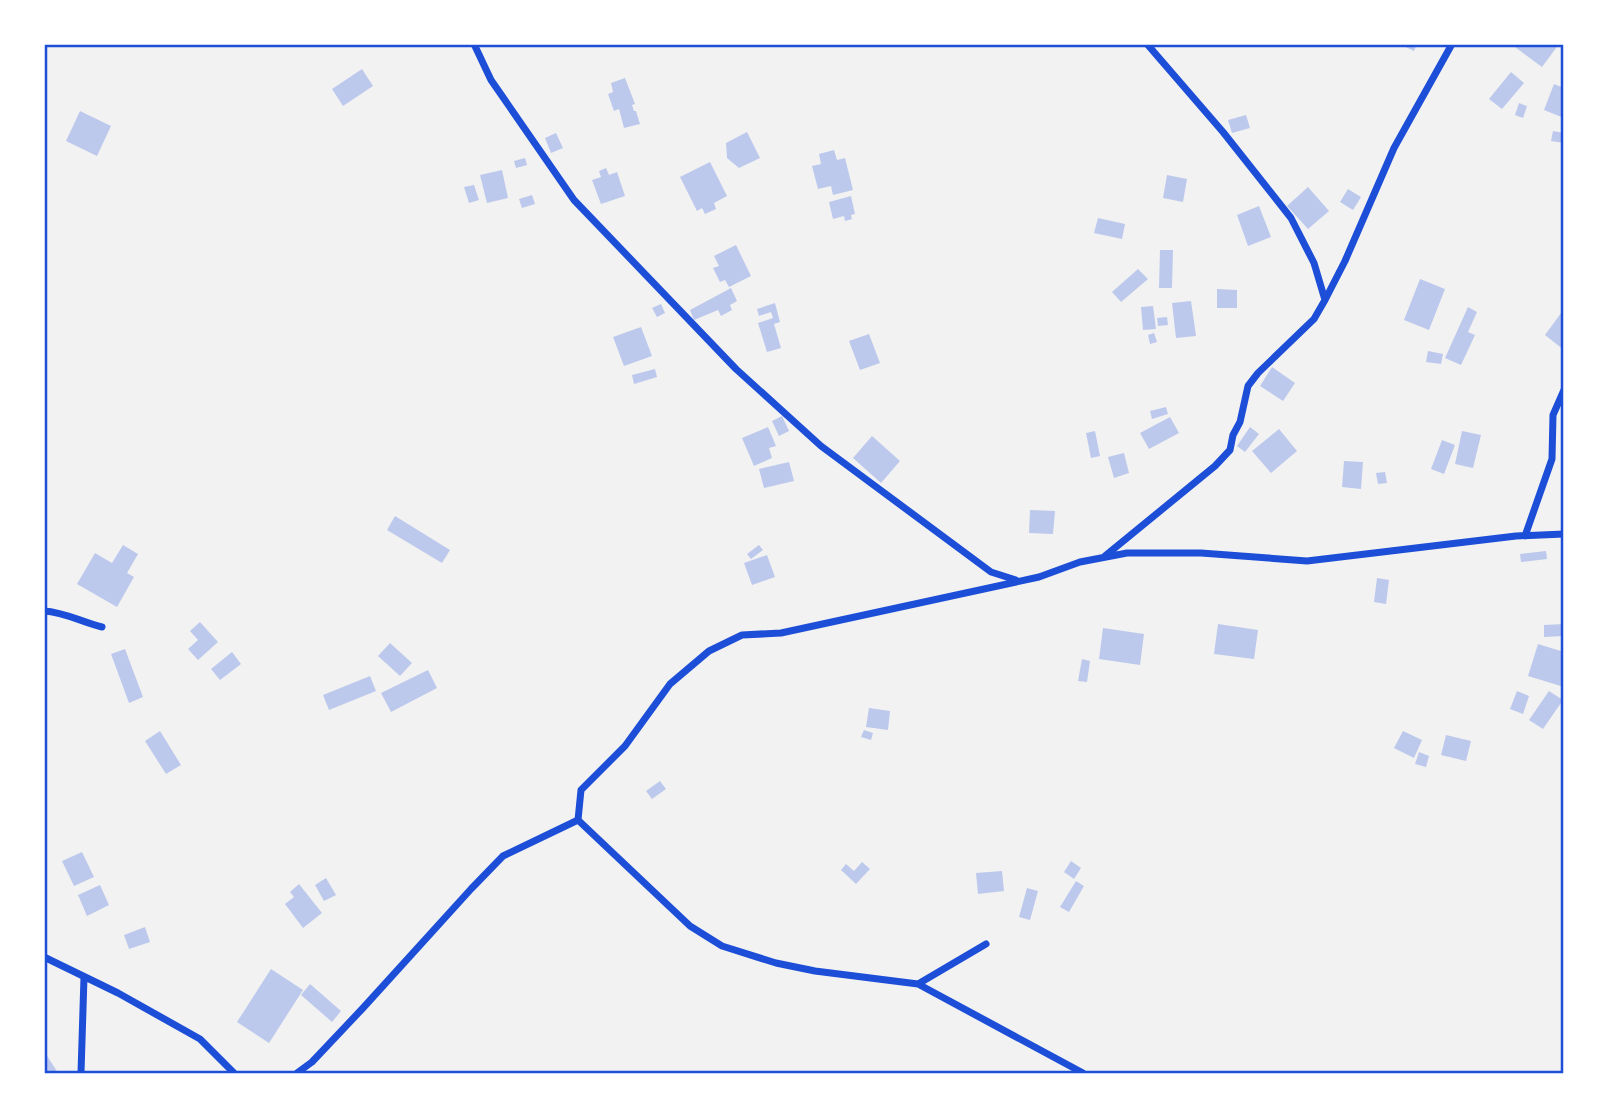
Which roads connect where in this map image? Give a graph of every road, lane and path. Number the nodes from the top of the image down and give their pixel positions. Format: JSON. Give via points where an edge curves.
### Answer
{"nodes":[{"id":1,"x":474,"y":44,"type":"edge"},
{"id":2,"x":1147,"y":44,"type":"edge"},
{"id":3,"x":1452,"y":44,"type":"edge"},
{"id":4,"x":1325,"y":300,"type":"junction"},
{"id":5,"x":1564,"y":390,"type":"edge"},
{"id":6,"x":1564,"y":534,"type":"edge"},
{"id":7,"x":1525,"y":536,"type":"junction"},
{"id":8,"x":1104,"y":556,"type":"junction"},
{"id":9,"x":1019,"y":581,"type":"junction"},
{"id":10,"x":44,"y":611,"type":"edge"},
{"id":11,"x":102,"y":628,"type":"dead end"},
{"id":12,"x":578,"y":820,"type":"junction"},
{"id":13,"x":986,"y":944,"type":"dead end"},
{"id":14,"x":44,"y":957,"type":"edge"},
{"id":15,"x":84,"y":977,"type":"junction"},
{"id":16,"x":918,"y":984,"type":"junction"},
{"id":17,"x":81,"y":1073,"type":"edge"},
{"id":18,"x":234,"y":1073,"type":"edge"},
{"id":19,"x":297,"y":1073,"type":"edge"},
{"id":20,"x":1083,"y":1073,"type":"edge"}],
"edges":[{"from":1,"to":9,"type":"street","via":[[491,80],[574,200],[736,369],[831,453],[991,572]]},
{"from":2,"to":4,"type":"street","via":[[1291,218],[1314,263]]},
{"from":3,"to":4,"type":"street","via":[[1394,148]]},
{"from":4,"to":8,"type":"street","via":[[1314,319],[1248,386],[1230,450]]},
{"from":5,"to":7,"type":"street","via":[[1553,415],[1552,459]]},
{"from":6,"to":7,"type":"street"},
{"from":7,"to":8,"type":"street","via":[[1307,561],[1161,552]]},
{"from":8,"to":9,"type":"street"},
{"from":9,"to":12,"type":"street","via":[[781,633],[742,635],[709,651],[670,684],[625,746],[581,790]]},
{"from":10,"to":11,"type":"street","via":[[60,612]]},
{"from":12,"to":16,"type":"street","via":[[690,926],[722,946],[815,971]]},
{"from":12,"to":19,"type":"street","via":[[503,856],[355,1017]]},
{"from":13,"to":16,"type":"street"},
{"from":14,"to":15,"type":"street"},
{"from":15,"to":17,"type":"street"},
{"from":15,"to":18,"type":"street","via":[[200,1039]]},
{"from":16,"to":20,"type":"street"}]}
